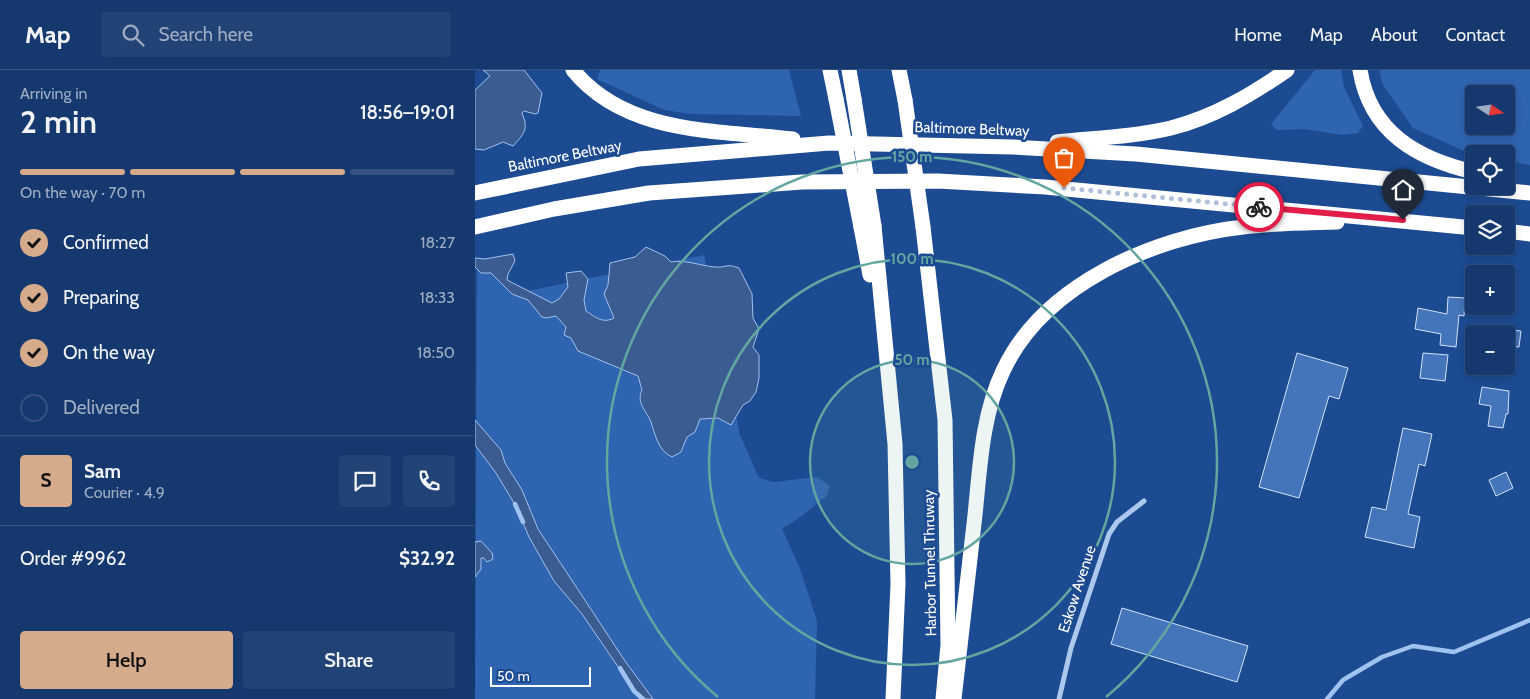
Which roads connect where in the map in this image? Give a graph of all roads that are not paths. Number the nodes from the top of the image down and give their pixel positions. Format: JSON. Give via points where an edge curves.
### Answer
{"nodes":[{"id":1,"x":573,"y":70,"type":"edge"},
{"id":2,"x":829,"y":70,"type":"edge"},
{"id":3,"x":849,"y":70,"type":"edge"},
{"id":4,"x":899,"y":70,"type":"edge"},
{"id":5,"x":1287,"y":70,"type":"edge"},
{"id":6,"x":1360,"y":70,"type":"edge"},
{"id":7,"x":829,"y":143,"type":"junction"},
{"id":8,"x":1013,"y":146,"type":"junction"},
{"id":9,"x":1465,"y":169,"type":"edge"},
{"id":10,"x":1515,"y":182,"type":"edge"},
{"id":11,"x":1530,"y":186,"type":"edge"},
{"id":12,"x":475,"y":193,"type":"edge"},
{"id":13,"x":1530,"y":193,"type":"edge"},
{"id":14,"x":1386,"y":219,"type":"junction"},
{"id":15,"x":475,"y":227,"type":"edge"},
{"id":16,"x":867,"y":227,"type":"junction"},
{"id":17,"x":1465,"y":227,"type":"edge"},
{"id":18,"x":1515,"y":232,"type":"edge"},
{"id":19,"x":1530,"y":234,"type":"edge"},
{"id":20,"x":1144,"y":501,"type":"dead end"},
{"id":21,"x":893,"y":699,"type":"edge"},
{"id":22,"x":943,"y":699,"type":"edge"},
{"id":23,"x":954,"y":699,"type":"edge"},
{"id":24,"x":1059,"y":699,"type":"edge"}],
"edges":[{"from":1,"to":7,"type":"highway","via":[[597,95],[632,114],[667,124]]},
{"from":2,"to":16,"type":"highway","bridge":true},
{"from":3,"to":16,"type":"highway","bridge":true},
{"from":4,"to":22,"type":"highway","name":"Harbor Tunnel Thruway","bridge":true,"via":[[923,227],[945,420],[949,645]]},
{"from":5,"to":8,"type":"highway","via":[[1252,95],[1213,114],[1171,128]]},
{"from":6,"to":9,"type":"highway","via":[[1369,101],[1392,133],[1432,160]]},
{"from":7,"to":8,"type":"highway","name":"Baltimore Beltway"},
{"from":7,"to":12,"type":"highway","name":"Baltimore Beltway","via":[[639,160]]},
{"from":8,"to":13,"type":"highway","name":"Baltimore Beltway","via":[[1165,157]]},
{"from":10,"to":11,"type":"highway"},
{"from":14,"to":15,"type":"highway","via":[[1045,187],[938,181],[802,182],[649,193],[554,209]]},
{"from":14,"to":17,"type":"highway"},
{"from":14,"to":23,"type":"highway","via":[[1243,227],[1167,244],[1087,280],[1058,300],[1035,322],[1003,371],[985,429]]},
{"from":16,"to":21,"type":"highway","via":[[886,350],[895,444],[898,575]]},
{"from":18,"to":19,"type":"highway"},
{"from":20,"to":24,"type":"street","name":"Eskow Avenue","via":[[1117,522],[1109,534],[1071,648]]}]}
